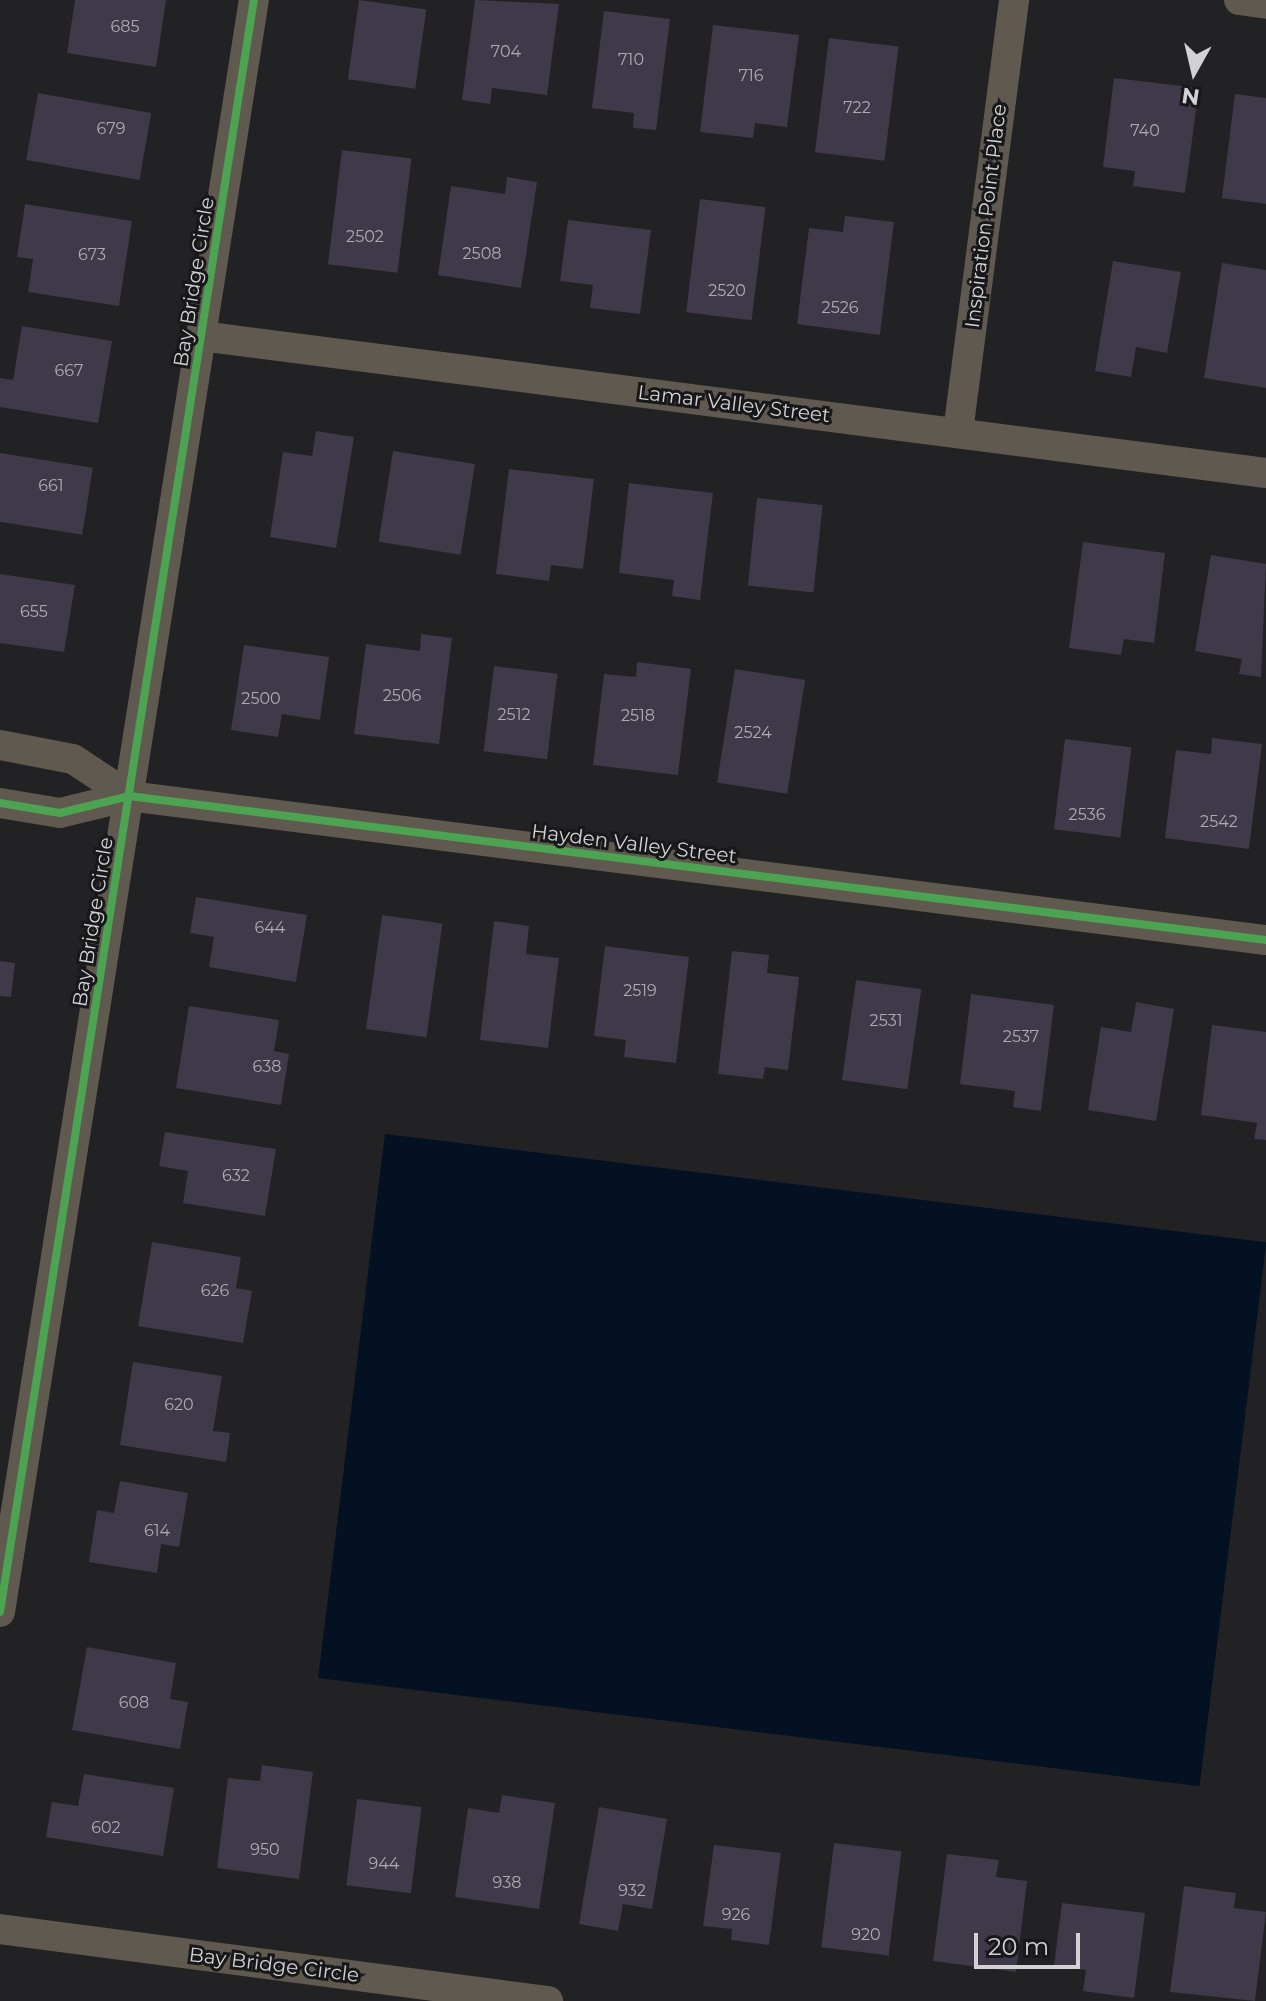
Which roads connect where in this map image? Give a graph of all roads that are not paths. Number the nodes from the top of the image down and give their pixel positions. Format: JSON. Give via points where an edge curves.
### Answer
{"nodes":[{"id":1,"x":254,"y":0,"type":"edge"},
{"id":2,"x":1014,"y":0,"type":"edge"},
{"id":3,"x":1239,"y":0,"type":"edge"},
{"id":4,"x":1266,"y":4,"type":"edge"},
{"id":5,"x":201,"y":336,"type":"junction"},
{"id":6,"x":958,"y":432,"type":"junction"},
{"id":7,"x":1266,"y":473,"type":"edge"},
{"id":8,"x":0,"y":745,"type":"edge"},
{"id":9,"x":129,"y":796,"type":"junction"},
{"id":10,"x":0,"y":803,"type":"edge"},
{"id":11,"x":1266,"y":940,"type":"edge"},
{"id":12,"x":0,"y":1612,"type":"edge"},
{"id":13,"x":0,"y":1929,"type":"edge"},
{"id":14,"x":548,"y":2001,"type":"edge"}],
"edges":[{"from":1,"to":5,"type":"street","name":"Bay Bridge Circle"},
{"from":2,"to":6,"type":"street","name":"Inspiration Point Place"},
{"from":3,"to":4,"type":"street"},
{"from":5,"to":6,"type":"street","name":"Lamar Valley Street"},
{"from":5,"to":9,"type":"street","name":"Bay Bridge Circle"},
{"from":6,"to":7,"type":"street","name":"Lamar Valley Street"},
{"from":8,"to":9,"type":"street","name":"Hayden Valley Street","via":[[73,759]]},
{"from":9,"to":10,"type":"street","name":"Hayden Valley Street","via":[[60,813]]},
{"from":9,"to":11,"type":"street","name":"Hayden Valley Street"},
{"from":9,"to":12,"type":"street","name":"Bay Bridge Circle"},
{"from":13,"to":14,"type":"street","name":"Bay Bridge Circle"}]}
